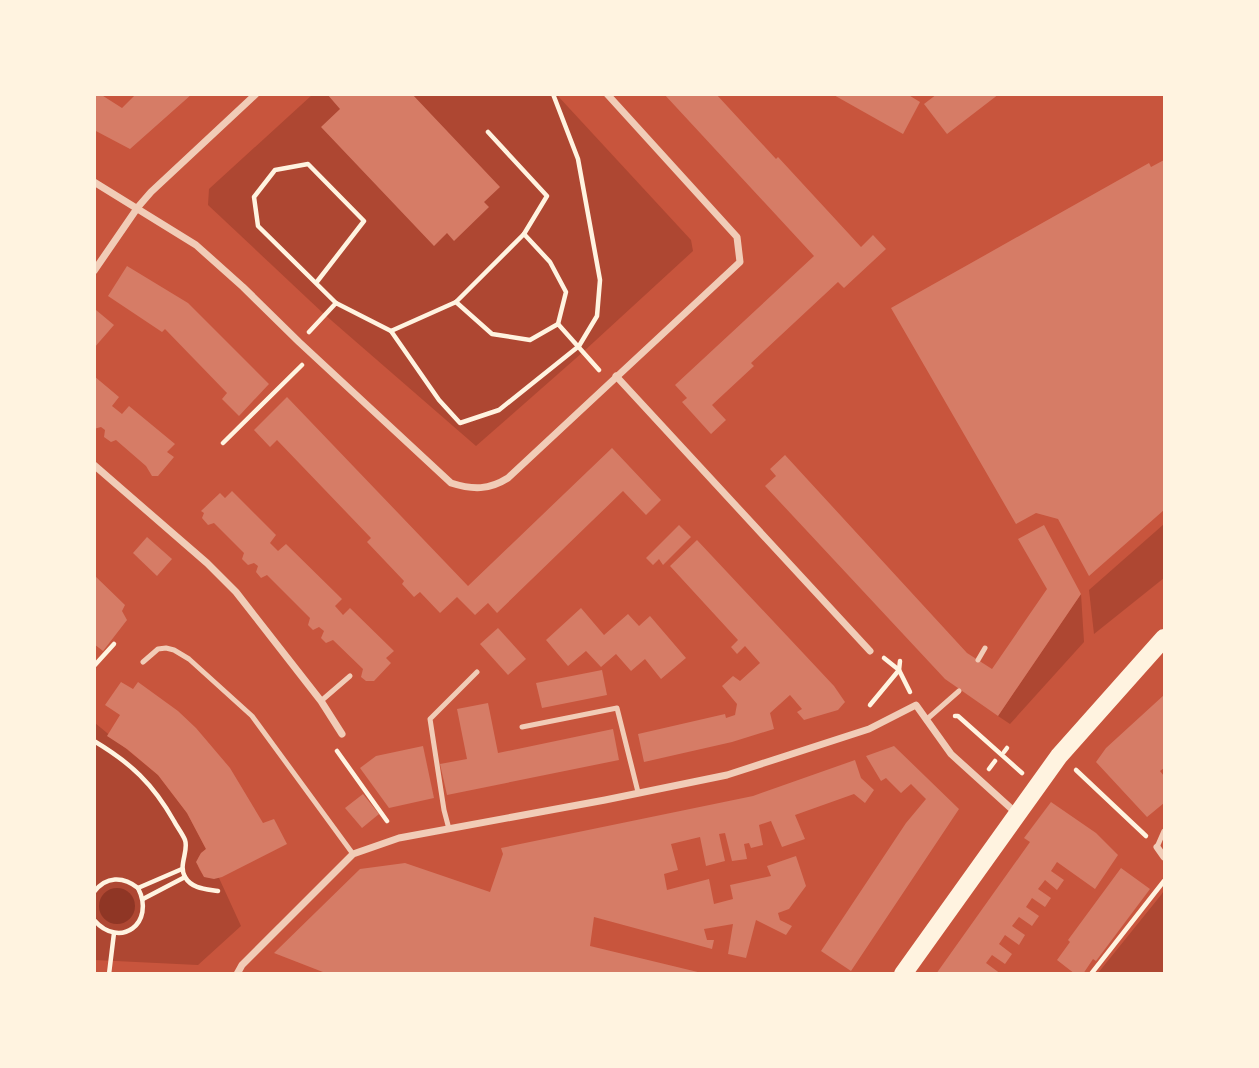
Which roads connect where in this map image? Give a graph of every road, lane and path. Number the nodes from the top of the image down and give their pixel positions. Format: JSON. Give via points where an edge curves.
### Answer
{"nodes":[{"id":1,"x":256,"y":94,"type":"edge"},
{"id":2,"x":553,"y":94,"type":"edge"},
{"id":3,"x":607,"y":94,"type":"edge"},
{"id":4,"x":488,"y":132,"type":"dead end"},
{"id":5,"x":94,"y":182,"type":"edge"},
{"id":6,"x":138,"y":207,"type":"junction"},
{"id":7,"x":524,"y":233,"type":"junction"},
{"id":8,"x":94,"y":271,"type":"edge"},
{"id":9,"x":316,"y":283,"type":"junction"},
{"id":10,"x":456,"y":302,"type":"junction"},
{"id":11,"x":336,"y":303,"type":"junction"},
{"id":12,"x":324,"y":314,"type":"dead end"},
{"id":13,"x":558,"y":324,"type":"junction"},
{"id":14,"x":391,"y":331,"type":"junction"},
{"id":15,"x":579,"y":346,"type":"junction"},
{"id":16,"x":312,"y":355,"type":"junction"},
{"id":17,"x":616,"y":376,"type":"junction"},
{"id":18,"x":610,"y":382,"type":"junction"},
{"id":19,"x":223,"y":443,"type":"dead end"},
{"id":20,"x":94,"y":465,"type":"edge"},
{"id":21,"x":1164,"y":638,"type":"edge"},
{"id":22,"x":114,"y":644,"type":"dead end"},
{"id":23,"x":985,"y":648,"type":"dead end"},
{"id":24,"x":870,"y":651,"type":"dead end"},
{"id":25,"x":978,"y":660,"type":"dead end"},
{"id":26,"x":900,"y":661,"type":"dead end"},
{"id":27,"x":144,"y":662,"type":"dead end"},
{"id":28,"x":94,"y":666,"type":"edge"},
{"id":29,"x":477,"y":672,"type":"dead end"},
{"id":30,"x":350,"y":676,"type":"dead end"},
{"id":31,"x":959,"y":691,"type":"dead end"},
{"id":32,"x":321,"y":701,"type":"junction"},
{"id":33,"x":870,"y":705,"type":"dead end"},
{"id":34,"x":926,"y":720,"type":"junction"},
{"id":35,"x":522,"y":727,"type":"dead end"},
{"id":36,"x":342,"y":734,"type":"dead end"},
{"id":37,"x":94,"y":741,"type":"edge"},
{"id":38,"x":334,"y":746,"type":"dead end"},
{"id":39,"x":1059,"y":756,"type":"junction"},
{"id":40,"x":1037,"y":786,"type":"junction"},
{"id":41,"x":638,"y":792,"type":"junction"},
{"id":42,"x":1016,"y":813,"type":"junction"},
{"id":43,"x":387,"y":821,"type":"dead end"},
{"id":44,"x":449,"y":829,"type":"junction"},
{"id":45,"x":1164,"y":831,"type":"edge"},
{"id":46,"x":1157,"y":848,"type":"junction"},
{"id":47,"x":353,"y":854,"type":"junction"},
{"id":48,"x":1164,"y":857,"type":"edge"},
{"id":49,"x":182,"y":869,"type":"junction"},
{"id":50,"x":185,"y":877,"type":"junction"},
{"id":51,"x":1164,"y":881,"type":"edge"},
{"id":52,"x":138,"y":888,"type":"junction"},
{"id":53,"x":218,"y":891,"type":"dead end"},
{"id":54,"x":94,"y":892,"type":"edge"},
{"id":55,"x":143,"y":899,"type":"junction"},
{"id":56,"x":94,"y":920,"type":"edge"},
{"id":57,"x":114,"y":933,"type":"junction"},
{"id":58,"x":109,"y":974,"type":"edge"},
{"id":59,"x":237,"y":974,"type":"edge"},
{"id":60,"x":903,"y":974,"type":"edge"},
{"id":61,"x":1091,"y":974,"type":"edge"}],
"edges":[{"from":1,"to":6,"type":"street"},
{"from":2,"to":15,"type":"path","via":[[578,159],[600,280],[597,316]]},
{"from":3,"to":17,"type":"street","via":[[737,237],[740,262]]},
{"from":4,"to":7,"type":"path","via":[[547,196]]},
{"from":5,"to":6,"type":"street"},
{"from":6,"to":8,"type":"street"},
{"from":6,"to":16,"type":"street","via":[[196,245]]},
{"from":7,"to":10,"type":"path"},
{"from":7,"to":13,"type":"path","via":[[550,262],[566,292]]},
{"from":9,"to":9,"type":"path","via":[[258,226],[254,197],[275,170],[308,164],[364,221]]},
{"from":9,"to":11,"type":"path"},
{"from":10,"to":13,"type":"path","via":[[492,334],[530,340]]},
{"from":10,"to":14,"type":"path"},
{"from":11,"to":12,"type":"path"},
{"from":11,"to":14,"type":"path"},
{"from":13,"to":15,"type":"path"},
{"from":14,"to":15,"type":"path","via":[[460,422],[499,410]]},
{"from":15,"to":18,"type":"path"},
{"from":16,"to":18,"type":"street","via":[[451,483],[466,488],[496,486],[508,478]]},
{"from":16,"to":19,"type":"path"},
{"from":17,"to":18,"type":"street"},
{"from":17,"to":24,"type":"street"},
{"from":20,"to":32,"type":"street","via":[[236,592]]},
{"from":21,"to":39,"type":"main road"},
{"from":22,"to":28,"type":"path"},
{"from":23,"to":25,"type":"lane"},
{"from":26,"to":33,"type":"path","via":[[899,670]]},
{"from":27,"to":47,"type":"lane","via":[[159,649],[174,650],[252,716]]},
{"from":29,"to":44,"type":"lane","via":[[430,719]]},
{"from":30,"to":32,"type":"lane"},
{"from":31,"to":34,"type":"lane"},
{"from":32,"to":36,"type":"street"},
{"from":34,"to":40,"type":"path","via":[[958,716]]},
{"from":34,"to":41,"type":"street","via":[[916,705],[869,729],[727,775]]},
{"from":34,"to":42,"type":"street","via":[[951,754]]},
{"from":35,"to":41,"type":"lane","via":[[617,708]]},
{"from":37,"to":49,"type":"path","via":[[148,782],[186,842]]},
{"from":38,"to":43,"type":"path"},
{"from":39,"to":40,"type":"main road"},
{"from":39,"to":46,"type":"path"},
{"from":40,"to":42,"type":"main road"},
{"from":41,"to":44,"type":"street"},
{"from":42,"to":60,"type":"main road"},
{"from":44,"to":47,"type":"street","via":[[399,838]]},
{"from":45,"to":46,"type":"lane"},
{"from":46,"to":48,"type":"street"},
{"from":47,"to":59,"type":"street"},
{"from":49,"to":50,"type":"path"},
{"from":49,"to":52,"type":"path"},
{"from":50,"to":53,"type":"path","via":[[198,888]]},
{"from":50,"to":55,"type":"path"},
{"from":51,"to":61,"type":"path"},
{"from":52,"to":54,"type":"path","via":[[118,879]]},
{"from":52,"to":55,"type":"path"},
{"from":55,"to":57,"type":"path","via":[[139,922],[128,931]]},
{"from":56,"to":57,"type":"path"},
{"from":57,"to":58,"type":"path"}]}
